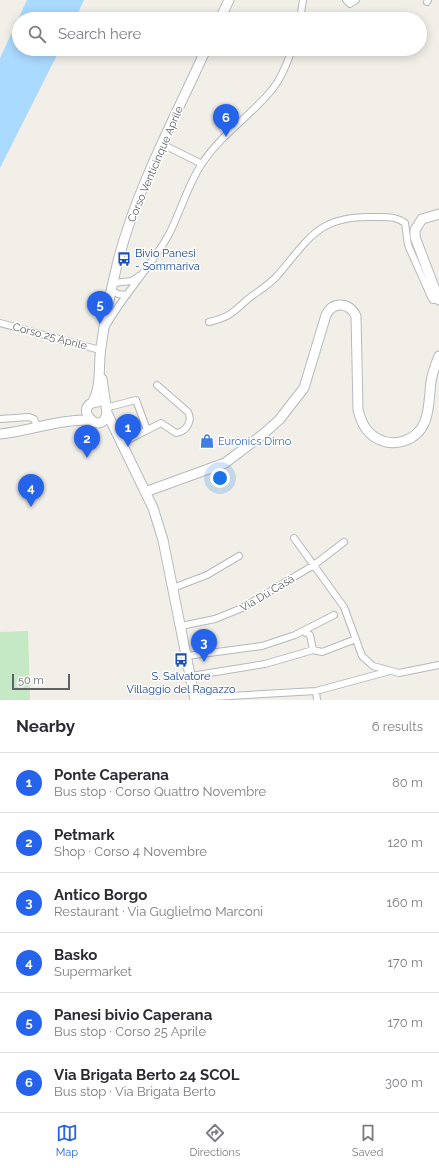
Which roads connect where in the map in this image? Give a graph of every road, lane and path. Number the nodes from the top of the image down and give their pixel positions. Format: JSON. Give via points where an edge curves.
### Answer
{"nodes":[{"id":1,"x":229,"y":0,"type":"edge"},
{"id":2,"x":303,"y":0,"type":"edge"},
{"id":3,"x":346,"y":0,"type":"edge"},
{"id":4,"x":356,"y":0,"type":"edge"},
{"id":5,"x":223,"y":12,"type":"edge"},
{"id":6,"x":301,"y":12,"type":"edge"},
{"id":7,"x":203,"y":56,"type":"edge"},
{"id":8,"x":289,"y":56,"type":"edge"},
{"id":9,"x":162,"y":144,"type":"junction"},
{"id":10,"x":202,"y":164,"type":"junction"},
{"id":11,"x":439,"y":214,"type":"edge"},
{"id":12,"x":143,"y":275,"type":"junction"},
{"id":13,"x":112,"y":286,"type":"junction"},
{"id":14,"x":127,"y":295,"type":"junction"},
{"id":15,"x":439,"y":300,"type":"edge"},
{"id":16,"x":209,"y":322,"type":"dead end"},
{"id":17,"x":0,"y":323,"type":"edge"},
{"id":18,"x":103,"y":333,"type":"junction"},
{"id":19,"x":100,"y":350,"type":"junction"},
{"id":20,"x":439,"y":356,"type":"edge"},
{"id":21,"x":100,"y":364,"type":"junction"},
{"id":22,"x":157,"y":385,"type":"dead end"},
{"id":23,"x":90,"y":407,"type":"junction"},
{"id":24,"x":106,"y":410,"type":"junction"},
{"id":25,"x":0,"y":419,"type":"edge"},
{"id":26,"x":67,"y":420,"type":"junction"},
{"id":27,"x":90,"y":420,"type":"junction"},
{"id":28,"x":101,"y":422,"type":"junction"},
{"id":29,"x":38,"y":428,"type":"junction"},
{"id":30,"x":147,"y":430,"type":"junction"},
{"id":31,"x":0,"y":434,"type":"edge"},
{"id":32,"x":120,"y":443,"type":"junction"},
{"id":33,"x":145,"y":492,"type":"junction"},
{"id":34,"x":294,"y":538,"type":"dead end"},
{"id":35,"x":344,"y":542,"type":"dead end"},
{"id":36,"x":239,"y":556,"type":"dead end"},
{"id":37,"x":314,"y":565,"type":"junction"},
{"id":38,"x":173,"y":588,"type":"junction"},
{"id":39,"x":334,"y":615,"type":"dead end"},
{"id":40,"x":181,"y":626,"type":"junction"},
{"id":41,"x":303,"y":631,"type":"junction"},
{"id":42,"x":356,"y":639,"type":"junction"},
{"id":43,"x":313,"y":650,"type":"junction"},
{"id":44,"x":187,"y":656,"type":"junction"},
{"id":45,"x":439,"y":664,"type":"edge"},
{"id":46,"x":390,"y":671,"type":"junction"},
{"id":47,"x":191,"y":676,"type":"junction"},
{"id":48,"x":316,"y":691,"type":"junction"},
{"id":49,"x":195,"y":699,"type":"edge"},
{"id":50,"x":317,"y":700,"type":"edge"}],
"edges":[{"from":1,"to":5,"type":"main road"},
{"from":2,"to":6,"type":"street"},
{"from":3,"to":4,"type":"street","via":[[350,4]]},
{"from":7,"to":9,"type":"main road","name":"Corso Venticinque Aprile"},
{"from":8,"to":10,"type":"street","via":[[271,91],[232,127]]},
{"from":9,"to":10,"type":"street"},
{"from":9,"to":13,"type":"main road","name":"Corso Venticinque Aprile","via":[[132,218]]},
{"from":10,"to":12,"type":"street","via":[[188,186],[169,235]]},
{"from":11,"to":15,"type":"main road","via":[[422,219],[415,230],[415,237]]},
{"from":12,"to":13,"type":"street"},
{"from":12,"to":14,"type":"street"},
{"from":13,"to":14,"type":"street","via":[[118,294]]},
{"from":13,"to":18,"type":"main road","name":"Corso 25 Aprile"},
{"from":14,"to":18,"type":"street"},
{"from":15,"to":16,"type":"street","via":[[433,300],[419,271],[408,245],[405,223],[400,219],[353,216],[323,226],[304,243],[276,277],[226,318]]},
{"from":17,"to":19,"type":"street","name":"Corso 25 Aprile"},
{"from":18,"to":19,"type":"main road","name":"Corso 25 Aprile"},
{"from":19,"to":21,"type":"main road","name":"Corso 25 Aprile"},
{"from":20,"to":33,"type":"main road","via":[[431,381],[426,422],[420,432],[399,443],[387,443],[376,439],[367,431],[358,410],[356,316],[346,305],[336,305],[326,315],[304,388],[279,420],[225,464]]},
{"from":21,"to":23,"type":"main road","name":"Corso 25 Aprile","via":[[98,390]]},
{"from":21,"to":24,"type":"main road","name":"Corso 25 Aprile"},
{"from":22,"to":30,"type":"street","via":[[188,412],[190,422],[176,433],[161,423]]},
{"from":23,"to":24,"type":"main road","via":[[98,402]]},
{"from":23,"to":26,"type":"main road"},
{"from":23,"to":27,"type":"main road"},
{"from":24,"to":28,"type":"main road","via":[[105,418]]},
{"from":24,"to":30,"type":"street","via":[[136,400]]},
{"from":24,"to":32,"type":"main road","name":"Corso 25 Aprile"},
{"from":25,"to":29,"type":"street","via":[[29,417],[34,419]]},
{"from":26,"to":27,"type":"main road"},
{"from":26,"to":29,"type":"main road"},
{"from":27,"to":28,"type":"main road"},
{"from":28,"to":32,"type":"main road"},
{"from":29,"to":31,"type":"main road"},
{"from":30,"to":32,"type":"street"},
{"from":32,"to":33,"type":"main road"},
{"from":33,"to":38,"type":"main road","via":[[163,540]]},
{"from":34,"to":37,"type":"street"},
{"from":35,"to":37,"type":"street","name":"Via Dù Casà"},
{"from":36,"to":38,"type":"street","via":[[207,575]]},
{"from":37,"to":40,"type":"street","name":"Via Dù Casà","via":[[236,612]]},
{"from":37,"to":42,"type":"street","via":[[344,607]]},
{"from":38,"to":40,"type":"main road"},
{"from":39,"to":41,"type":"street"},
{"from":40,"to":44,"type":"main road"},
{"from":41,"to":43,"type":"street","via":[[310,635]]},
{"from":41,"to":44,"type":"street","via":[[262,646]]},
{"from":42,"to":43,"type":"street","via":[[322,652]]},
{"from":42,"to":46,"type":"street","via":[[362,656],[373,666]]},
{"from":43,"to":47,"type":"street","via":[[265,664]]},
{"from":44,"to":47,"type":"main road"},
{"from":45,"to":46,"type":"street","via":[[399,673]]},
{"from":46,"to":48,"type":"street"},
{"from":47,"to":49,"type":"main road"},
{"from":48,"to":49,"type":"street"},
{"from":48,"to":50,"type":"street"}]}
